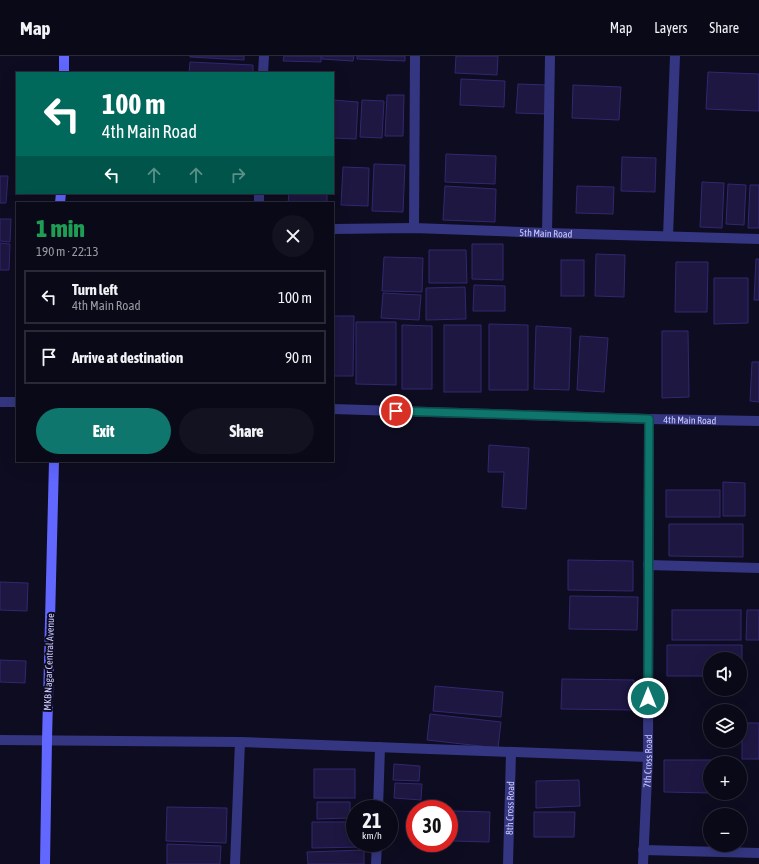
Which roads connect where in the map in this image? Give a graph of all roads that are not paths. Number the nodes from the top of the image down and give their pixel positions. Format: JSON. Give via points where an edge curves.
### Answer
{"nodes":[{"id":1,"x":64,"y":56,"type":"edge"},
{"id":2,"x":264,"y":56,"type":"edge"},
{"id":3,"x":415,"y":56,"type":"edge"},
{"id":4,"x":550,"y":56,"type":"edge"},
{"id":5,"x":675,"y":56,"type":"edge"},
{"id":6,"x":64,"y":72,"type":"edge"},
{"id":7,"x":264,"y":72,"type":"edge"},
{"id":8,"x":414,"y":228,"type":"junction"},
{"id":9,"x":334,"y":229,"type":"edge"},
{"id":10,"x":547,"y":234,"type":"junction"},
{"id":11,"x":668,"y":236,"type":"junction"},
{"id":12,"x":759,"y":239,"type":"edge"},
{"id":13,"x":0,"y":402,"type":"edge"},
{"id":14,"x":16,"y":402,"type":"edge"},
{"id":15,"x":334,"y":409,"type":"edge"},
{"id":16,"x":649,"y":419,"type":"junction"},
{"id":17,"x":759,"y":420,"type":"edge"},
{"id":18,"x":54,"y":462,"type":"edge"},
{"id":19,"x":648,"y":565,"type":"junction"},
{"id":20,"x":759,"y":568,"type":"edge"},
{"id":21,"x":0,"y":740,"type":"edge"},
{"id":22,"x":46,"y":740,"type":"junction"},
{"id":23,"x":240,"y":742,"type":"junction"},
{"id":24,"x":380,"y":747,"type":"junction"},
{"id":25,"x":511,"y":753,"type":"junction"},
{"id":26,"x":648,"y":757,"type":"junction"},
{"id":27,"x":378,"y":800,"type":"edge"},
{"id":28,"x":643,"y":850,"type":"junction"},
{"id":29,"x":377,"y":852,"type":"edge"},
{"id":30,"x":759,"y":853,"type":"edge"},
{"id":31,"x":45,"y":864,"type":"edge"},
{"id":32,"x":235,"y":864,"type":"edge"},
{"id":33,"x":376,"y":864,"type":"edge"},
{"id":34,"x":508,"y":864,"type":"edge"},
{"id":35,"x":643,"y":864,"type":"edge"}],
"edges":[{"from":1,"to":6,"type":"main road"},
{"from":2,"to":7,"type":"street"},
{"from":3,"to":8,"type":"street"},
{"from":4,"to":10,"type":"street"},
{"from":5,"to":11,"type":"street"},
{"from":8,"to":9,"type":"street","name":"5th Main Road"},
{"from":8,"to":10,"type":"street","name":"5th Main Road"},
{"from":10,"to":11,"type":"street","name":"5th Main Road"},
{"from":11,"to":12,"type":"street","name":"5th Main Road"},
{"from":13,"to":14,"type":"street"},
{"from":15,"to":16,"type":"street","name":"4th Main Road"},
{"from":16,"to":17,"type":"street","name":"4th Main Road"},
{"from":16,"to":19,"type":"street","name":"7th Cross Road"},
{"from":18,"to":22,"type":"main road","name":"MKB Nagar Central Avenue"},
{"from":19,"to":20,"type":"street"},
{"from":19,"to":26,"type":"street","name":"7th Cross Road"},
{"from":21,"to":22,"type":"street"},
{"from":22,"to":23,"type":"street"},
{"from":22,"to":31,"type":"main road","name":"MKB Nagar Central Avenue"},
{"from":23,"to":24,"type":"street"},
{"from":23,"to":32,"type":"street"},
{"from":24,"to":25,"type":"street"},
{"from":24,"to":27,"type":"street"},
{"from":25,"to":26,"type":"street"},
{"from":25,"to":34,"type":"street","name":"8th Cross Road"},
{"from":26,"to":28,"type":"street","name":"7th Cross Road"},
{"from":28,"to":30,"type":"street"},
{"from":28,"to":35,"type":"street","name":"7th Cross Road"},
{"from":29,"to":33,"type":"street"}]}
